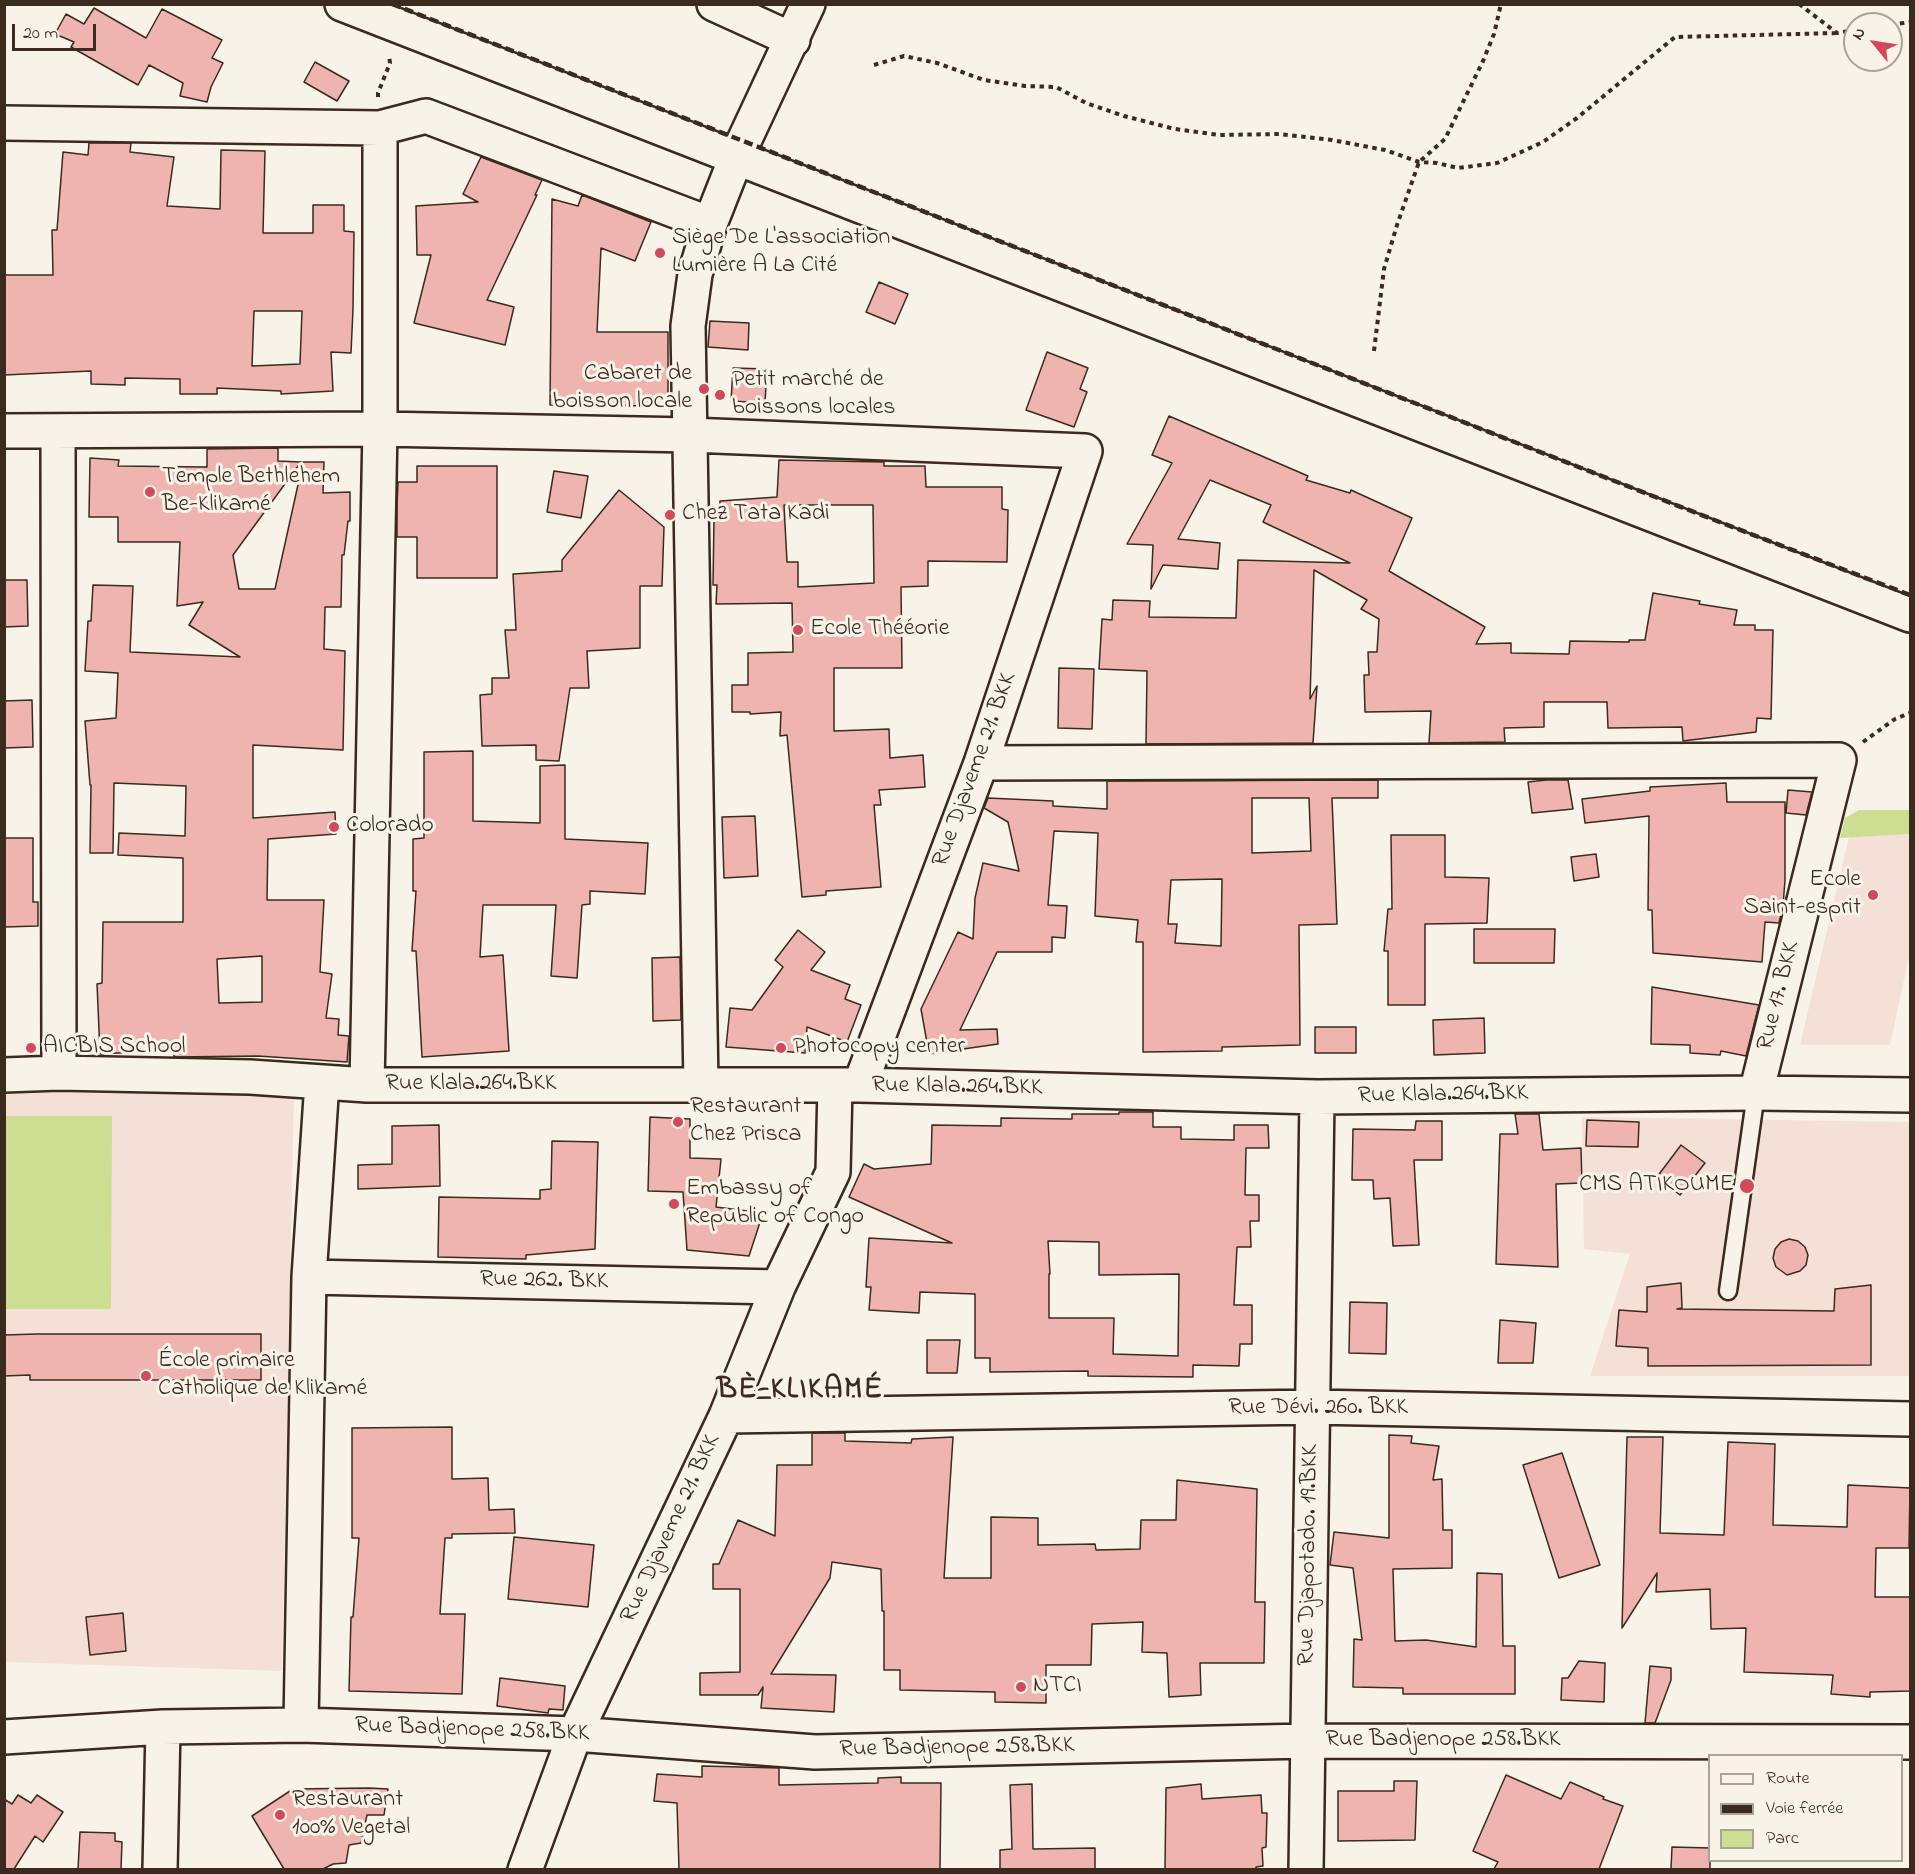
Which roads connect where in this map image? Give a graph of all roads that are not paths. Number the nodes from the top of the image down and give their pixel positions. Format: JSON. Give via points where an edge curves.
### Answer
{"nodes":[{"id":1,"x":342,"y":4,"type":"edge"},
{"id":2,"x":714,"y":4,"type":"edge"},
{"id":3,"x":808,"y":4,"type":"edge"},
{"id":4,"x":793,"y":40,"type":"junction"},
{"id":5,"x":4,"y":123,"type":"edge"},
{"id":6,"x":380,"y":128,"type":"junction"},
{"id":7,"x":736,"y":158,"type":"junction"},
{"id":8,"x":710,"y":224,"type":"junction"},
{"id":9,"x":380,"y":429,"type":"junction"},
{"id":10,"x":4,"y":431,"type":"edge"},
{"id":11,"x":58,"y":431,"type":"junction"},
{"id":12,"x":690,"y":435,"type":"junction"},
{"id":13,"x":1911,"y":615,"type":"edge"},
{"id":14,"x":981,"y":763,"type":"junction"},
{"id":15,"x":58,"y":1073,"type":"junction"},
{"id":16,"x":4,"y":1075,"type":"edge"},
{"id":17,"x":322,"y":1082,"type":"junction"},
{"id":18,"x":367,"y":1085,"type":"junction"},
{"id":19,"x":700,"y":1085,"type":"junction"},
{"id":20,"x":848,"y":1085,"type":"junction"},
{"id":21,"x":1756,"y":1093,"type":"junction"},
{"id":22,"x":1911,"y":1095,"type":"edge"},
{"id":23,"x":1317,"y":1097,"type":"junction"},
{"id":24,"x":309,"y":1277,"type":"junction"},
{"id":25,"x":778,"y":1287,"type":"junction"},
{"id":26,"x":1728,"y":1291,"type":"dead end"},
{"id":27,"x":1313,"y":1407,"type":"junction"},
{"id":28,"x":726,"y":1416,"type":"junction"},
{"id":29,"x":1911,"y":1419,"type":"edge"},
{"id":30,"x":301,"y":1725,"type":"junction"},
{"id":31,"x":164,"y":1727,"type":"junction"},
{"id":32,"x":575,"y":1734,"type":"junction"},
{"id":33,"x":4,"y":1737,"type":"edge"},
{"id":34,"x":1306,"y":1741,"type":"junction"},
{"id":35,"x":1911,"y":1742,"type":"edge"},
{"id":36,"x":160,"y":1869,"type":"edge"},
{"id":37,"x":525,"y":1869,"type":"edge"},
{"id":38,"x":1306,"y":1869,"type":"edge"}],
"edges":[{"from":1,"to":7,"type":"street"},
{"from":2,"to":4,"type":"street"},
{"from":3,"to":4,"type":"street"},
{"from":4,"to":7,"type":"street"},
{"from":5,"to":6,"type":"street"},
{"from":6,"to":8,"type":"street","via":[[426,116]]},
{"from":6,"to":9,"type":"street"},
{"from":7,"to":8,"type":"street"},
{"from":7,"to":13,"type":"street"},
{"from":8,"to":12,"type":"street","via":[[694,274],[688,327]]},
{"from":9,"to":11,"type":"street"},
{"from":9,"to":12,"type":"street"},
{"from":9,"to":18,"type":"street"},
{"from":10,"to":11,"type":"street"},
{"from":11,"to":15,"type":"street"},
{"from":12,"to":14,"type":"street","name":"Rue Djaveme 21. BKK","via":[[1085,451]]},
{"from":12,"to":19,"type":"street"},
{"from":14,"to":20,"type":"street","name":"Rue Djaveme 21. BKK"},
{"from":14,"to":21,"type":"street","name":"Rue 17. BKK","via":[[1839,760]]},
{"from":15,"to":16,"type":"street","name":"Rue Klala.264.BKK"},
{"from":15,"to":17,"type":"street","name":"Rue Klala.264.BKK"},
{"from":17,"to":18,"type":"street","name":"Rue Klala.264.BKK"},
{"from":17,"to":24,"type":"street"},
{"from":18,"to":19,"type":"street","name":"Rue Klala.264.BKK"},
{"from":19,"to":20,"type":"street","name":"Rue Klala.264.BKK"},
{"from":20,"to":23,"type":"street","name":"Rue Klala.264.BKK"},
{"from":20,"to":25,"type":"street","name":"Rue Djaveme 21. BKK","via":[[833,1172]]},
{"from":21,"to":22,"type":"street","name":"Rue Klala.264.BKK"},
{"from":21,"to":23,"type":"street","name":"Rue Klala.264.BKK"},
{"from":21,"to":26,"type":"lane"},
{"from":23,"to":27,"type":"street","name":"Rue Djapotado. 19.BKK"},
{"from":24,"to":25,"type":"street","name":"Rue 262. BKK"},
{"from":24,"to":30,"type":"street"},
{"from":25,"to":28,"type":"street","name":"Rue Djaveme 21. BKK"},
{"from":27,"to":28,"type":"street","name":"Rue Dévi. 260. BKK"},
{"from":27,"to":29,"type":"street","name":"Rue Dévi. 260. BKK"},
{"from":27,"to":34,"type":"street","name":"Rue Djapotado. 19.BKK"},
{"from":28,"to":32,"type":"street","name":"Rue Djaveme 21. BKK"},
{"from":30,"to":31,"type":"street","name":"Rue Badjenope 258.BKK"},
{"from":30,"to":32,"type":"street","name":"Rue Badjenope 258.BKK"},
{"from":31,"to":33,"type":"street","name":"Rue Badjenope 258.BKK"},
{"from":31,"to":36,"type":"street"},
{"from":32,"to":34,"type":"street","name":"Rue Badjenope 258.BKK","via":[[815,1752]]},
{"from":32,"to":37,"type":"street","name":"Rue Djaveme 21. BKK"},
{"from":34,"to":35,"type":"street","name":"Rue Badjenope 258.BKK"},
{"from":34,"to":38,"type":"street","name":"Rue Djapotado. 19.BKK"}]}
